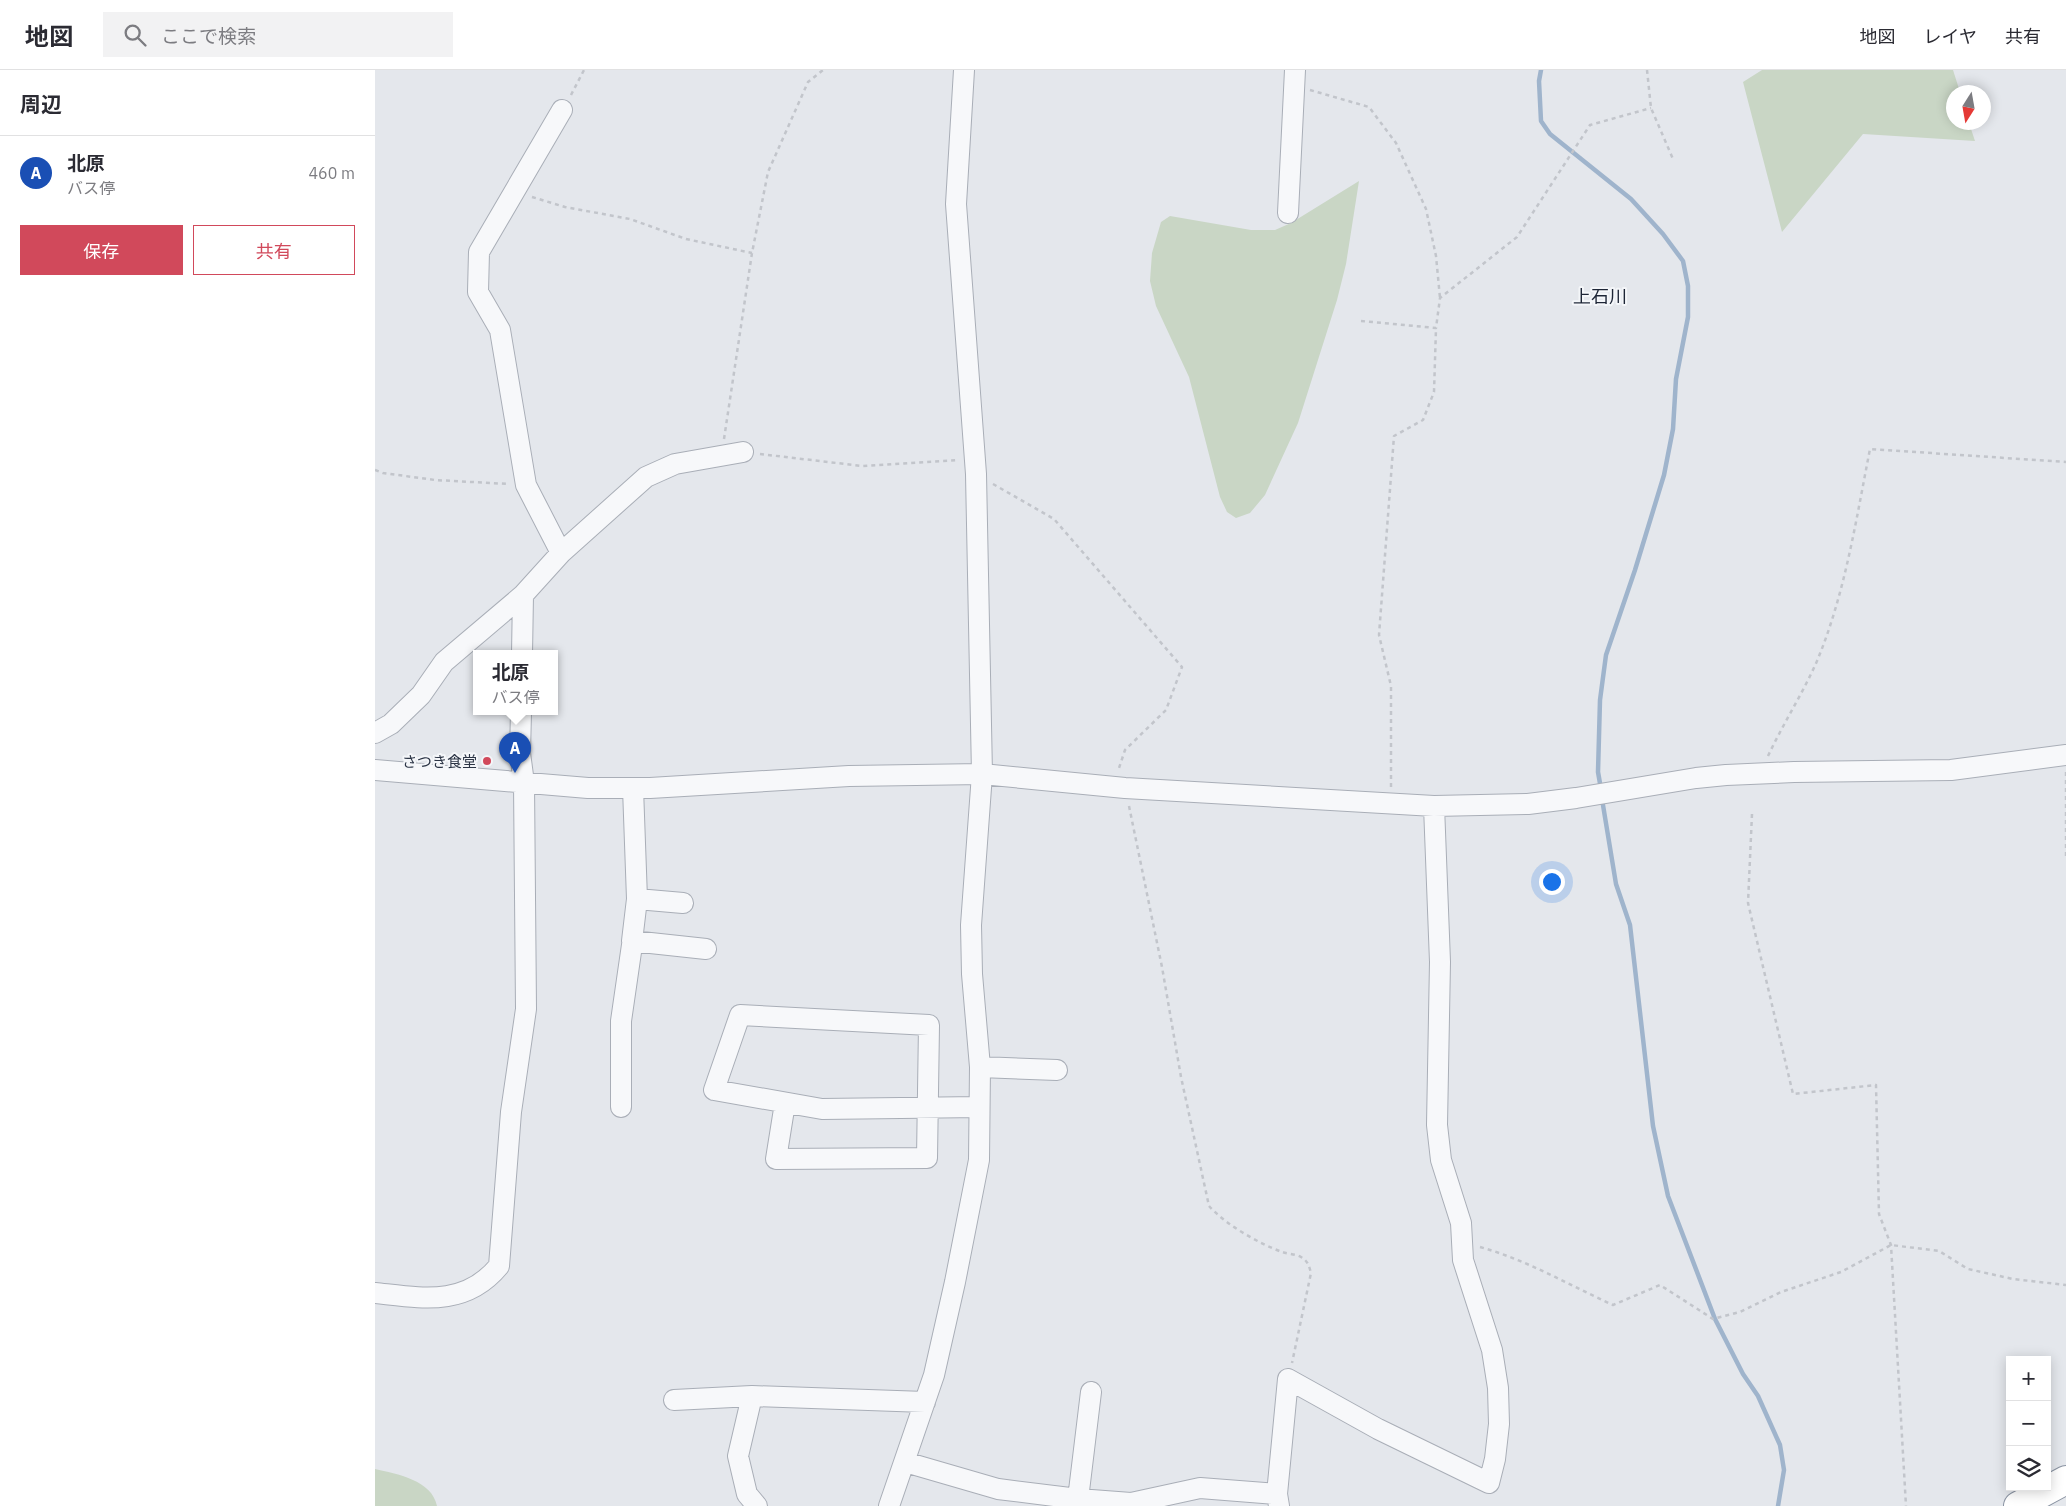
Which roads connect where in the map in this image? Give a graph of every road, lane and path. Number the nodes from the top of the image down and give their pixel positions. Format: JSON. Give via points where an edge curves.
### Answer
{"nodes":[{"id":1,"x":585,"y":70,"type":"edge"},
{"id":2,"x":823,"y":70,"type":"edge"},
{"id":3,"x":963,"y":70,"type":"edge"},
{"id":4,"x":1647,"y":70,"type":"edge"},
{"id":5,"x":1295,"y":77,"type":"edge"},
{"id":6,"x":1651,"y":108,"type":"junction"},
{"id":7,"x":562,"y":110,"type":"joint"},
{"id":8,"x":1673,"y":159,"type":"dead end"},
{"id":9,"x":514,"y":191,"type":"junction"},
{"id":10,"x":1287,"y":213,"type":"dead end"},
{"id":11,"x":753,"y":253,"type":"junction"},
{"id":12,"x":1440,"y":298,"type":"junction"},
{"id":13,"x":1361,"y":321,"type":"dead end"},
{"id":14,"x":1435,"y":328,"type":"junction"},
{"id":15,"x":743,"y":452,"type":"joint"},
{"id":16,"x":722,"y":455,"type":"junction"},
{"id":17,"x":2066,"y":462,"type":"edge"},
{"id":18,"x":975,"y":467,"type":"junction"},
{"id":19,"x":375,"y":470,"type":"edge"},
{"id":20,"x":526,"y":485,"type":"junction"},
{"id":21,"x":561,"y":553,"type":"junction"},
{"id":22,"x":523,"y":594,"type":"junction"},
{"id":23,"x":522,"y":650,"type":"edge"},
{"id":24,"x":521,"y":715,"type":"edge"},
{"id":25,"x":375,"y":733,"type":"edge"},
{"id":26,"x":2066,"y":755,"type":"edge"},
{"id":27,"x":375,"y":770,"type":"edge"},
{"id":28,"x":1759,"y":773,"type":"junction"},
{"id":29,"x":982,"y":774,"type":"junction"},
{"id":30,"x":524,"y":783,"type":"junction"},
{"id":31,"x":1119,"y":787,"type":"junction"},
{"id":32,"x":633,"y":788,"type":"junction"},
{"id":33,"x":1391,"y":803,"type":"junction"},
{"id":34,"x":1434,"y":806,"type":"junction"},
{"id":35,"x":1752,"y":814,"type":"dead end"},
{"id":36,"x":2066,"y":858,"type":"edge"},
{"id":37,"x":637,"y":899,"type":"junction"},
{"id":38,"x":683,"y":903,"type":"dead end"},
{"id":39,"x":633,"y":938,"type":"junction"},
{"id":40,"x":706,"y":949,"type":"dead end"},
{"id":41,"x":980,"y":1067,"type":"junction"},
{"id":42,"x":1057,"y":1070,"type":"dead end"},
{"id":43,"x":785,"y":1103,"type":"junction"},
{"id":44,"x":621,"y":1107,"type":"dead end"},
{"id":45,"x":979,"y":1107,"type":"junction"},
{"id":46,"x":929,"y":1108,"type":"junction"},
{"id":47,"x":1462,"y":1241,"type":"junction"},
{"id":48,"x":1891,"y":1245,"type":"junction"},
{"id":49,"x":2066,"y":1285,"type":"edge"},
{"id":50,"x":375,"y":1293,"type":"edge"},
{"id":51,"x":1288,"y":1379,"type":"junction"},
{"id":52,"x":1091,"y":1392,"type":"dead end"},
{"id":53,"x":752,"y":1396,"type":"junction"},
{"id":54,"x":674,"y":1400,"type":"dead end"},
{"id":55,"x":925,"y":1402,"type":"junction"},
{"id":56,"x":905,"y":1462,"type":"junction"},
{"id":57,"x":2066,"y":1480,"type":"edge"},
{"id":58,"x":1278,"y":1500,"type":"edge"},
{"id":59,"x":1077,"y":1502,"type":"edge"},
{"id":60,"x":757,"y":1506,"type":"edge"},
{"id":61,"x":889,"y":1506,"type":"edge"},
{"id":62,"x":1906,"y":1506,"type":"edge"},
{"id":63,"x":2018,"y":1506,"type":"edge"}],
"edges":[{"from":1,"to":7,"type":"path"},
{"from":2,"to":11,"type":"path","via":[[807,82],[768,172]]},
{"from":3,"to":18,"type":"street","via":[[956,204]]},
{"from":4,"to":6,"type":"path"},
{"from":5,"to":10,"type":"street"},
{"from":5,"to":12,"type":"path","via":[[1369,107],[1395,143],[1426,209],[1436,256]]},
{"from":6,"to":8,"type":"path"},
{"from":6,"to":12,"type":"path","via":[[1590,125],[1517,237]]},
{"from":7,"to":9,"type":"street"},
{"from":9,"to":11,"type":"path","via":[[565,207],[630,219],[686,239]]},
{"from":9,"to":20,"type":"street","via":[[479,252],[478,292],[500,330]]},
{"from":11,"to":16,"type":"path"},
{"from":12,"to":14,"type":"path"},
{"from":13,"to":14,"type":"path"},
{"from":14,"to":33,"type":"path","via":[[1434,392],[1423,420],[1394,436],[1379,635],[1391,686]]},
{"from":15,"to":16,"type":"street"},
{"from":15,"to":18,"type":"path","via":[[862,466]]},
{"from":16,"to":21,"type":"street","via":[[675,464],[646,478]]},
{"from":17,"to":28,"type":"path","via":[[1870,449],[1837,602],[1817,660]]},
{"from":18,"to":29,"type":"street"},
{"from":18,"to":31,"type":"path","via":[[1054,519],[1182,667],[1166,710],[1125,750]]},
{"from":19,"to":20,"type":"path","via":[[435,480]]},
{"from":20,"to":21,"type":"street"},
{"from":21,"to":22,"type":"street"},
{"from":22,"to":23,"type":"street"},
{"from":22,"to":25,"type":"street","via":[[444,662],[421,695],[391,724]]},
{"from":24,"to":30,"type":"street","via":[[520,754]]},
{"from":26,"to":28,"type":"street","via":[[1951,770]]},
{"from":26,"to":36,"type":"path"},
{"from":27,"to":30,"type":"street"},
{"from":28,"to":34,"type":"street","via":[[1696,778],[1528,804]]},
{"from":29,"to":31,"type":"street"},
{"from":29,"to":32,"type":"street","via":[[849,776]]},
{"from":29,"to":41,"type":"street","via":[[971,925]]},
{"from":30,"to":32,"type":"street"},
{"from":30,"to":50,"type":"street","via":[[526,1009],[511,1112],[499,1266],[491,1276],[470,1290],[449,1296],[427,1298]]},
{"from":31,"to":33,"type":"street"},
{"from":31,"to":51,"type":"path","via":[[1162,967],[1181,1077],[1209,1206],[1219,1217],[1246,1233],[1282,1252],[1301,1257],[1309,1264],[1311,1273]]},
{"from":32,"to":37,"type":"street"},
{"from":33,"to":34,"type":"street"},
{"from":34,"to":47,"type":"street","via":[[1440,962],[1437,1125],[1441,1160],[1461,1223]]},
{"from":35,"to":48,"type":"path","via":[[1748,903],[1793,1094],[1876,1084],[1879,1214]]},
{"from":37,"to":38,"type":"street"},
{"from":37,"to":39,"type":"street"},
{"from":39,"to":40,"type":"street","via":[[632,941]]},
{"from":39,"to":44,"type":"street","via":[[621,1021]]},
{"from":41,"to":42,"type":"street"},
{"from":41,"to":45,"type":"street"},
{"from":43,"to":46,"type":"street","via":[[822,1110]]},
{"from":43,"to":46,"type":"street","via":[[776,1160],[927,1158]]},
{"from":43,"to":46,"type":"street","via":[[714,1090],[740,1015],[929,1025]]},
{"from":45,"to":46,"type":"street"},
{"from":45,"to":55,"type":"street","via":[[979,1160],[955,1282]]},
{"from":47,"to":48,"type":"path","via":[[1507,1254],[1613,1305],[1660,1285],[1713,1319],[1740,1312],[1781,1292],[1841,1272]]},
{"from":47,"to":51,"type":"street","via":[[1463,1260],[1492,1350],[1498,1388],[1499,1424],[1489,1483],[1378,1429]]},
{"from":48,"to":49,"type":"path","via":[[1939,1251],[1968,1269],[2013,1279]]},
{"from":48,"to":62,"type":"path"},
{"from":51,"to":58,"type":"street"},
{"from":52,"to":59,"type":"street"},
{"from":53,"to":54,"type":"street"},
{"from":53,"to":55,"type":"street"},
{"from":53,"to":60,"type":"street","via":[[738,1456],[747,1494]]},
{"from":55,"to":56,"type":"street"},
{"from":56,"to":59,"type":"street","via":[[999,1488]]},
{"from":56,"to":61,"type":"street"},
{"from":57,"to":63,"type":"highway"},
{"from":58,"to":59,"type":"street","via":[[1200,1488],[1131,1502]]}]}
